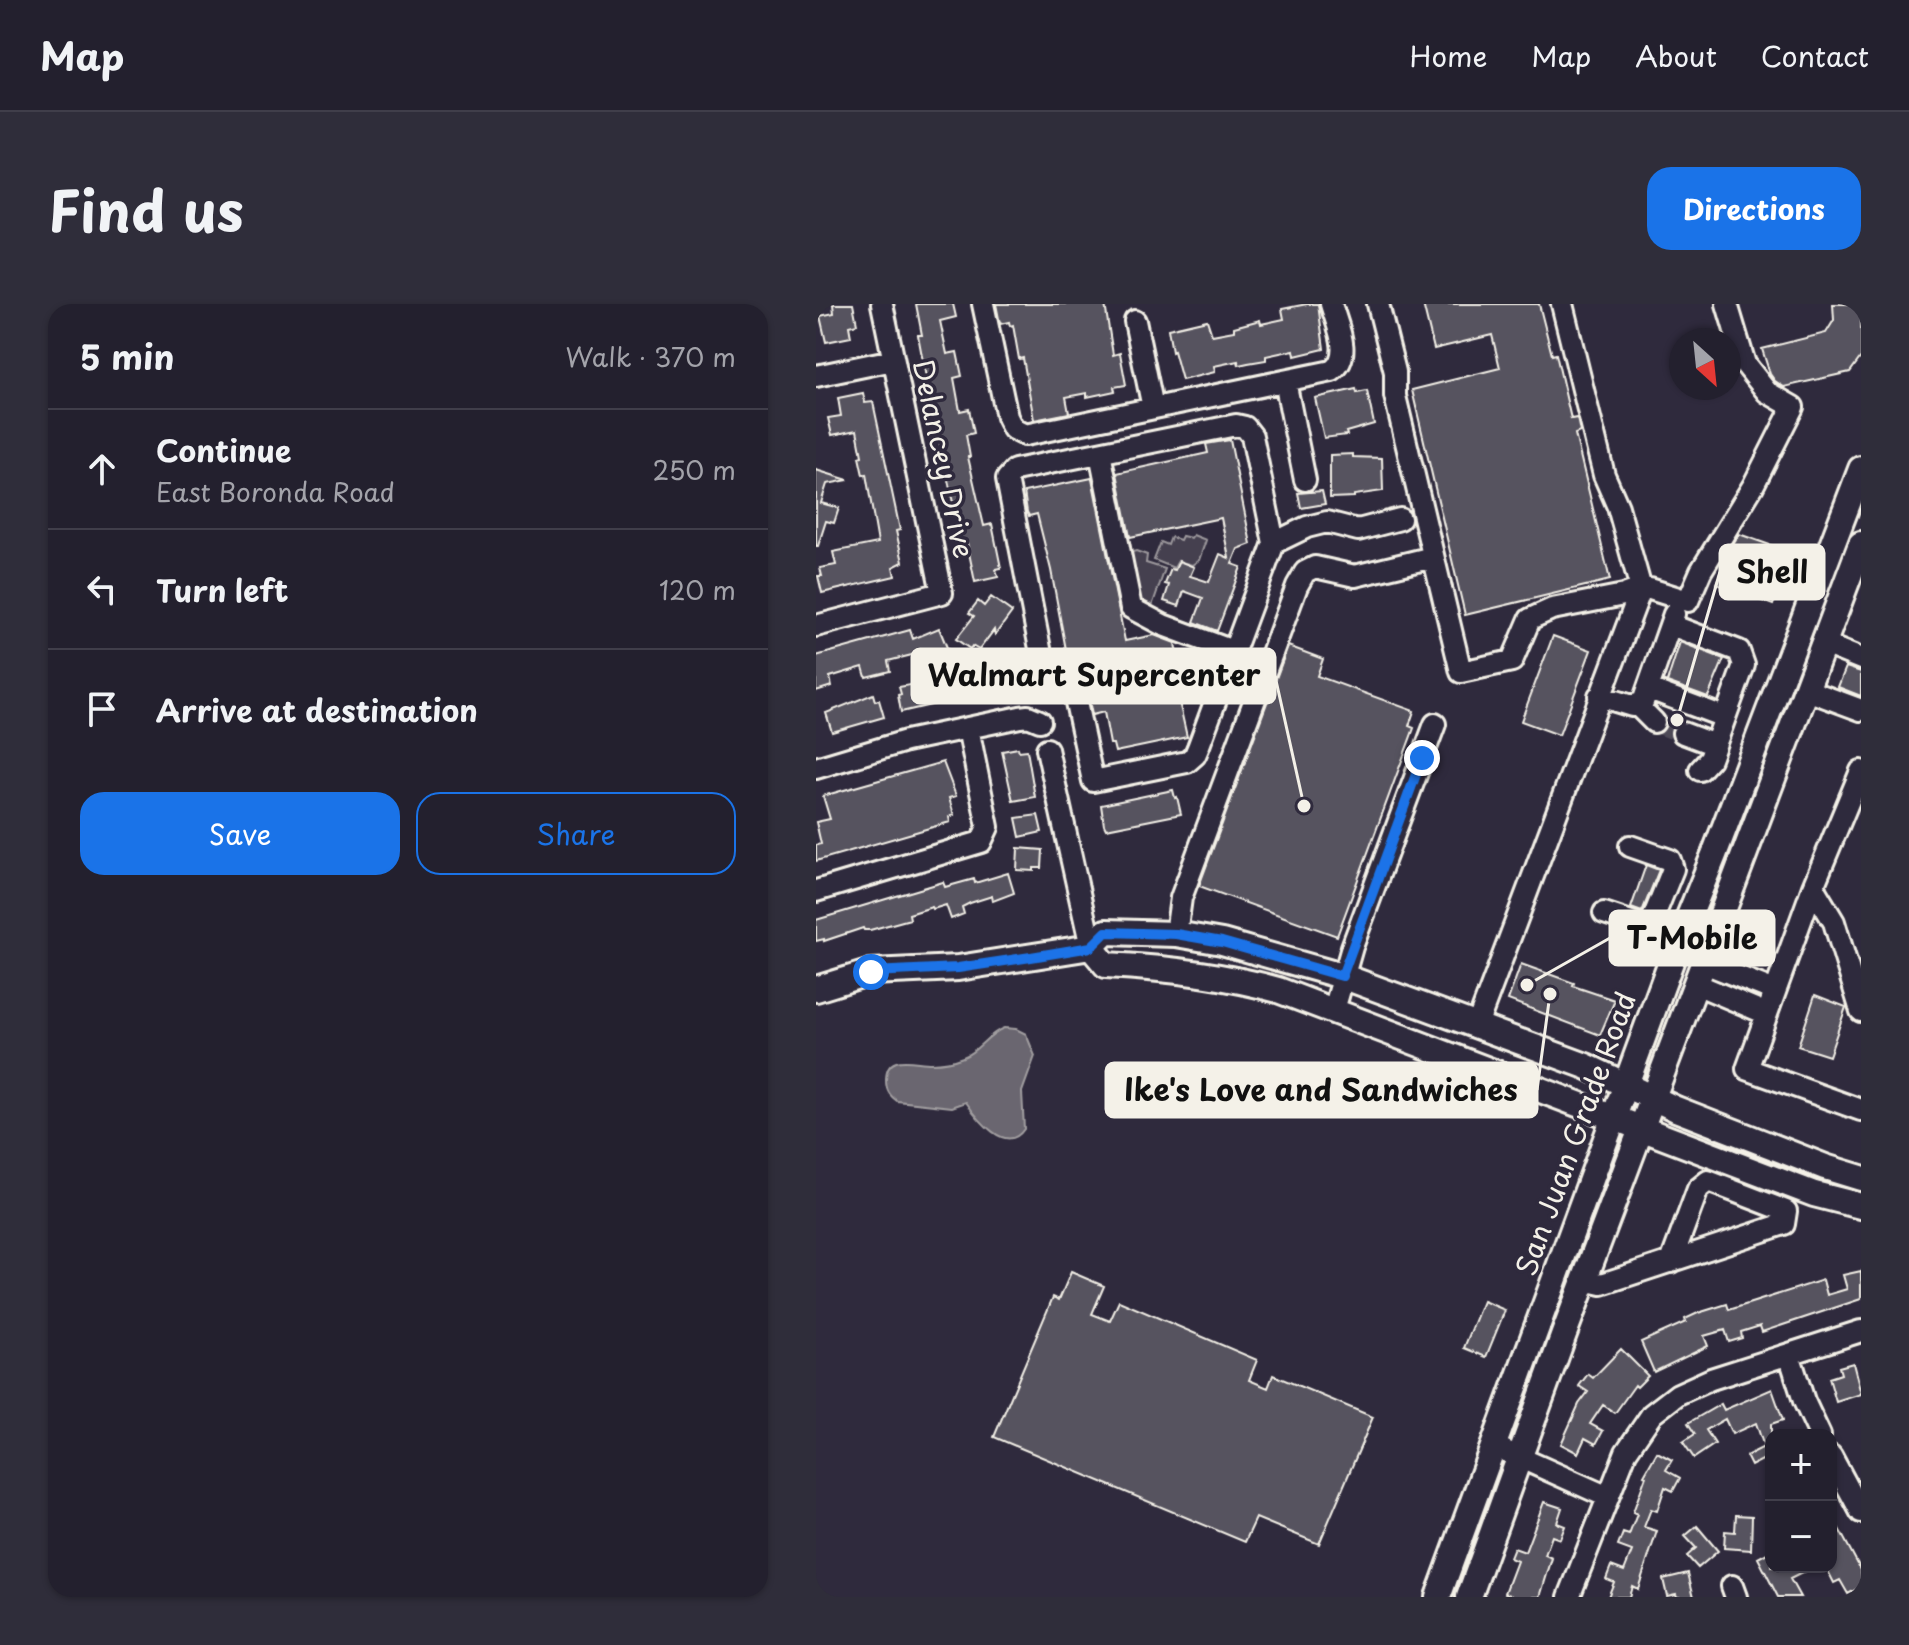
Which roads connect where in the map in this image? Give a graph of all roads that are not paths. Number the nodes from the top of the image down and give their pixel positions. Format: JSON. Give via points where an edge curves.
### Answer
{"nodes":[{"id":1,"x":882,"y":304,"type":"edge"},
{"id":2,"x":983,"y":304,"type":"edge"},
{"id":3,"x":1331,"y":304,"type":"edge"},
{"id":4,"x":1378,"y":304,"type":"edge"},
{"id":5,"x":1562,"y":304,"type":"edge"},
{"id":6,"x":1727,"y":304,"type":"edge"},
{"id":7,"x":1135,"y":321,"type":"dead end"},
{"id":8,"x":893,"y":360,"type":"junction"},
{"id":9,"x":816,"y":376,"type":"edge"},
{"id":10,"x":1285,"y":381,"type":"junction"},
{"id":11,"x":1153,"y":408,"type":"junction"},
{"id":12,"x":1100,"y":453,"type":"junction"},
{"id":13,"x":1861,"y":453,"type":"edge"},
{"id":14,"x":1859,"y":474,"type":"edge"},
{"id":15,"x":1305,"y":480,"type":"dead end"},
{"id":16,"x":1400,"y":519,"type":"dead end"},
{"id":17,"x":1274,"y":543,"type":"junction"},
{"id":18,"x":1861,"y":544,"type":"edge"},
{"id":19,"x":1433,"y":557,"type":"junction"},
{"id":20,"x":1854,"y":584,"type":"edge"},
{"id":21,"x":1641,"y":589,"type":"junction"},
{"id":22,"x":1678,"y":598,"type":"junction"},
{"id":23,"x":1671,"y":625,"type":"junction"},
{"id":24,"x":816,"y":626,"type":"edge"},
{"id":25,"x":1824,"y":644,"type":"junction"},
{"id":26,"x":1233,"y":651,"type":"junction"},
{"id":27,"x":1856,"y":657,"type":"edge"},
{"id":28,"x":1807,"y":690,"type":"junction"},
{"id":29,"x":1599,"y":696,"type":"junction"},
{"id":30,"x":1644,"y":697,"type":"junction"},
{"id":31,"x":1861,"y":710,"type":"edge"},
{"id":32,"x":1724,"y":717,"type":"junction"},
{"id":33,"x":1040,"y":721,"type":"dead end"},
{"id":34,"x":1654,"y":722,"type":"dead end"},
{"id":35,"x":1435,"y":724,"type":"dead end"},
{"id":36,"x":968,"y":728,"type":"junction"},
{"id":37,"x":1683,"y":733,"type":"tunnel mouth"},
{"id":38,"x":1715,"y":745,"type":"junction"},
{"id":39,"x":1047,"y":749,"type":"dead end"},
{"id":40,"x":816,"y":768,"type":"edge"},
{"id":41,"x":1700,"y":770,"type":"dead end"},
{"id":42,"x":1861,"y":771,"type":"edge"},
{"id":43,"x":1093,"y":781,"type":"junction"},
{"id":44,"x":1056,"y":788,"type":"junction"},
{"id":45,"x":1630,"y":846,"type":"dead end"},
{"id":46,"x":1813,"y":887,"type":"junction"},
{"id":47,"x":816,"y":891,"type":"edge"},
{"id":48,"x":1604,"y":913,"type":"dead end"},
{"id":49,"x":1176,"y":934,"type":"junction"},
{"id":50,"x":1091,"y":947,"type":"junction"},
{"id":51,"x":1700,"y":974,"type":"junction"},
{"id":52,"x":1342,"y":976,"type":"junction"},
{"id":53,"x":816,"y":989,"type":"edge"},
{"id":54,"x":1775,"y":991,"type":"junction"},
{"id":55,"x":1334,"y":1010,"type":"junction"},
{"id":56,"x":1861,"y":1011,"type":"edge"},
{"id":57,"x":1767,"y":1014,"type":"junction"},
{"id":58,"x":1477,"y":1025,"type":"junction"},
{"id":59,"x":1625,"y":1083,"type":"junction"},
{"id":60,"x":1653,"y":1097,"type":"junction"},
{"id":61,"x":1861,"y":1110,"type":"edge"},
{"id":62,"x":1614,"y":1117,"type":"junction"},
{"id":63,"x":1641,"y":1128,"type":"junction"},
{"id":64,"x":1861,"y":1178,"type":"edge"},
{"id":65,"x":1861,"y":1206,"type":"edge"},
{"id":66,"x":1671,"y":1262,"type":"junction"},
{"id":67,"x":1584,"y":1280,"type":"junction"},
{"id":68,"x":1861,"y":1331,"type":"edge"},
{"id":69,"x":1789,"y":1354,"type":"junction"},
{"id":70,"x":1817,"y":1429,"type":"edge"},
{"id":71,"x":1494,"y":1446,"type":"junction"},
{"id":72,"x":1521,"y":1458,"type":"junction"},
{"id":73,"x":1837,"y":1467,"type":"edge"},
{"id":74,"x":1608,"y":1497,"type":"junction"},
{"id":75,"x":1861,"y":1512,"type":"edge"},
{"id":76,"x":1438,"y":1597,"type":"edge"},
{"id":77,"x":1469,"y":1597,"type":"edge"},
{"id":78,"x":1569,"y":1597,"type":"edge"}],
"edges":[{"from":1,"to":8,"type":"street","name":"Delancey Drive"},
{"from":2,"to":11,"type":"street","via":[[1013,429],[1025,435]]},
{"from":3,"to":10,"type":"street","via":[[1344,351],[1342,362],[1332,371]]},
{"from":4,"to":19,"type":"street"},
{"from":5,"to":21,"type":"street","via":[[1604,475]]},
{"from":6,"to":22,"type":"street","via":[[1745,364],[1767,392],[1793,407],[1688,601]]},
{"from":7,"to":11,"type":"street"},
{"from":8,"to":9,"type":"street"},
{"from":8,"to":24,"type":"street","name":"Delancey Drive","via":[[942,593]]},
{"from":10,"to":11,"type":"street"},
{"from":10,"to":15,"type":"street"},
{"from":12,"to":17,"type":"street","via":[[1245,427],[1252,436]]},
{"from":12,"to":26,"type":"street","via":[[1131,608]]},
{"from":12,"to":43,"type":"street","via":[[1015,470],[1006,483],[1043,664],[1074,693]]},
{"from":13,"to":14,"type":"main road","name":"San Juan Grade Road"},
{"from":14,"to":59,"type":"main road","name":"San Juan Grade Road"},
{"from":16,"to":17,"type":"street","via":[[1358,530],[1327,522]]},
{"from":17,"to":26,"type":"street"},
{"from":18,"to":20,"type":"main road","name":"San Juan Grade Road"},
{"from":19,"to":21,"type":"street","via":[[1461,672],[1512,661],[1530,619]]},
{"from":19,"to":49,"type":"street","via":[[1355,576],[1315,567],[1305,572],[1181,898]]},
{"from":20,"to":25,"type":"main road","name":"San Juan Grade Road"},
{"from":21,"to":22,"type":"street"},
{"from":21,"to":29,"type":"street"},
{"from":22,"to":23,"type":"street"},
{"from":23,"to":30,"type":"street"},
{"from":23,"to":32,"type":"street","via":[[1739,651],[1744,665]]},
{"from":25,"to":27,"type":"street"},
{"from":25,"to":28,"type":"main road","name":"San Juan Grade Road"},
{"from":26,"to":43,"type":"street","via":[[1192,758]]},
{"from":28,"to":31,"type":"street"},
{"from":28,"to":51,"type":"main road","name":"San Juan Grade Road"},
{"from":29,"to":30,"type":"street"},
{"from":29,"to":58,"type":"street"},
{"from":30,"to":32,"type":"street"},
{"from":30,"to":34,"type":"street"},
{"from":32,"to":38,"type":"street"},
{"from":33,"to":36,"type":"street","via":[[1028,716]]},
{"from":35,"to":52,"type":"street"},
{"from":36,"to":40,"type":"street"},
{"from":36,"to":47,"type":"street","via":[[988,827],[981,842]]},
{"from":37,"to":38,"type":"street"},
{"from":38,"to":41,"type":"street"},
{"from":39,"to":44,"type":"street"},
{"from":42,"to":46,"type":"street"},
{"from":43,"to":44,"type":"street"},
{"from":44,"to":50,"type":"street"},
{"from":45,"to":48,"type":"street","via":[[1670,860],[1668,882],[1646,927]]},
{"from":46,"to":54,"type":"street"},
{"from":46,"to":56,"type":"street","via":[[1834,922]]},
{"from":49,"to":50,"type":"main road","via":[[1106,932]]},
{"from":49,"to":52,"type":"main road"},
{"from":50,"to":53,"type":"main road","via":[[958,968],[871,972]]},
{"from":50,"to":55,"type":"main road","via":[[1106,965],[1211,974]]},
{"from":51,"to":54,"type":"street"},
{"from":51,"to":57,"type":"street"},
{"from":51,"to":60,"type":"main road","name":"San Juan Grade Road"},
{"from":52,"to":55,"type":"street"},
{"from":52,"to":58,"type":"main road"},
{"from":54,"to":57,"type":"street"},
{"from":55,"to":62,"type":"main road"},
{"from":57,"to":61,"type":"street","via":[[1747,1069]]},
{"from":58,"to":59,"type":"main road"},
{"from":59,"to":60,"type":"main road"},
{"from":59,"to":62,"type":"main road","name":"San Juan Grade Road"},
{"from":60,"to":63,"type":"main road","name":"San Juan Grade Road"},
{"from":60,"to":64,"type":"main road"},
{"from":62,"to":63,"type":"main road"},
{"from":62,"to":71,"type":"main road","name":"San Juan Grade Road"},
{"from":63,"to":65,"type":"main road","via":[[1814,1194]]},
{"from":63,"to":67,"type":"main road","name":"San Juan Grade Road"},
{"from":66,"to":66,"type":"street","via":[[1698,1189],[1708,1181],[1786,1211],[1784,1224]]},
{"from":66,"to":67,"type":"street","via":[[1602,1284]]},
{"from":67,"to":72,"type":"main road","name":"San Juan Grade Road"},
{"from":68,"to":69,"type":"street"},
{"from":69,"to":70,"type":"street"},
{"from":69,"to":74,"type":"street","via":[[1691,1387],[1664,1403],[1634,1436]]},
{"from":71,"to":72,"type":"street"},
{"from":71,"to":76,"type":"main road","name":"San Juan Grade Road"},
{"from":72,"to":74,"type":"street"},
{"from":72,"to":77,"type":"main road","name":"San Juan Grade Road"},
{"from":73,"to":75,"type":"street"},
{"from":74,"to":78,"type":"street"}]}
